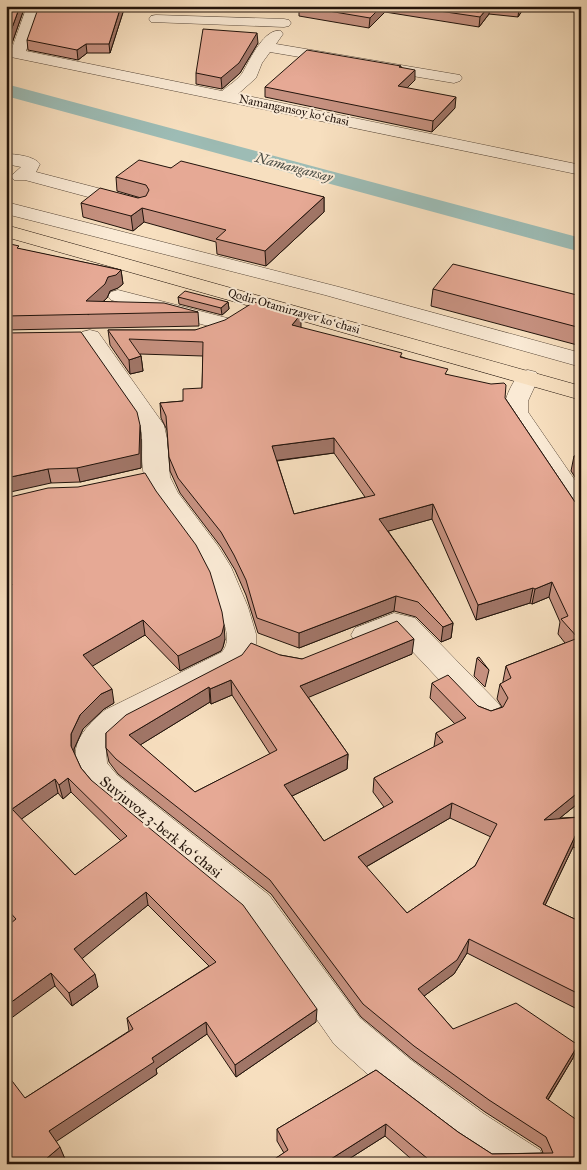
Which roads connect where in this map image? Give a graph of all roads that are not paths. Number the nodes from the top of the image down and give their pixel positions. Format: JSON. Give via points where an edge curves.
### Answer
{"nodes":[{"id":1,"x":34,"y":6,"type":"edge"},
{"id":2,"x":294,"y":6,"type":"edge"},
{"id":3,"x":156,"y":19,"type":"dead end"},
{"id":4,"x":284,"y":23,"type":"junction"},
{"id":5,"x":265,"y":47,"type":"junction"},
{"id":6,"x":12,"y":52,"type":"edge"},
{"id":7,"x":454,"y":78,"type":"dead end"},
{"id":8,"x":226,"y":96,"type":"junction"},
{"id":9,"x":6,"y":159,"type":"edge"},
{"id":10,"x":581,"y":170,"type":"edge"},
{"id":11,"x":22,"y":174,"type":"junction"},
{"id":12,"x":6,"y":185,"type":"edge"},
{"id":13,"x":140,"y":205,"type":"edge"},
{"id":14,"x":6,"y":208,"type":"edge"},
{"id":15,"x":6,"y":231,"type":"edge"},
{"id":16,"x":118,"y":296,"type":"dead end"},
{"id":17,"x":258,"y":300,"type":"junction"},
{"id":18,"x":227,"y":325,"type":"junction"},
{"id":19,"x":188,"y":336,"type":"edge"},
{"id":20,"x":93,"y":337,"type":"dead end"},
{"id":21,"x":581,"y":360,"type":"edge"},
{"id":22,"x":528,"y":378,"type":"junction"},
{"id":23,"x":581,"y":392,"type":"edge"},
{"id":24,"x":581,"y":509,"type":"edge"},
{"id":25,"x":344,"y":644,"type":"edge"},
{"id":26,"x":488,"y":712,"type":"edge"},
{"id":27,"x":526,"y":1164,"type":"edge"}],
"edges":[{"from":1,"to":6,"type":"street"},
{"from":2,"to":4,"type":"street"},
{"from":3,"to":4,"type":"street"},
{"from":4,"to":5,"type":"street"},
{"from":5,"to":7,"type":"street"},
{"from":5,"to":8,"type":"street","via":[[250,75]]},
{"from":6,"to":8,"type":"street","name":"Namangansoy koʻchasi"},
{"from":8,"to":10,"type":"street","name":"Namangansoy koʻchasi"},
{"from":9,"to":11,"type":"street","via":[[31,164],[29,170]]},
{"from":11,"to":12,"type":"street"},
{"from":11,"to":13,"type":"street"},
{"from":14,"to":21,"type":"street","via":[[332,291]]},
{"from":15,"to":17,"type":"main road","name":"Qodir Otamirzayev koʻchasi"},
{"from":16,"to":18,"type":"street"},
{"from":17,"to":18,"type":"street"},
{"from":17,"to":22,"type":"main road","name":"Qodir Otamirzayev koʻchasi"},
{"from":18,"to":19,"type":"street","via":[[213,332]]},
{"from":20,"to":27,"type":"street","name":"Suvjuvoz 3-berk koʻchasi","via":[[152,424],[157,437],[147,477],[168,497],[210,554],[254,646],[116,719],[99,732],[90,753],[94,772],[257,906],[346,1031],[470,1128]]},
{"from":22,"to":23,"type":"main road","name":"Qodir Otamirzayev koʻchasi"},
{"from":22,"to":24,"type":"street","via":[[516,401],[516,412]]},
{"from":25,"to":26,"type":"street","via":[[394,623],[405,625]]}]}
